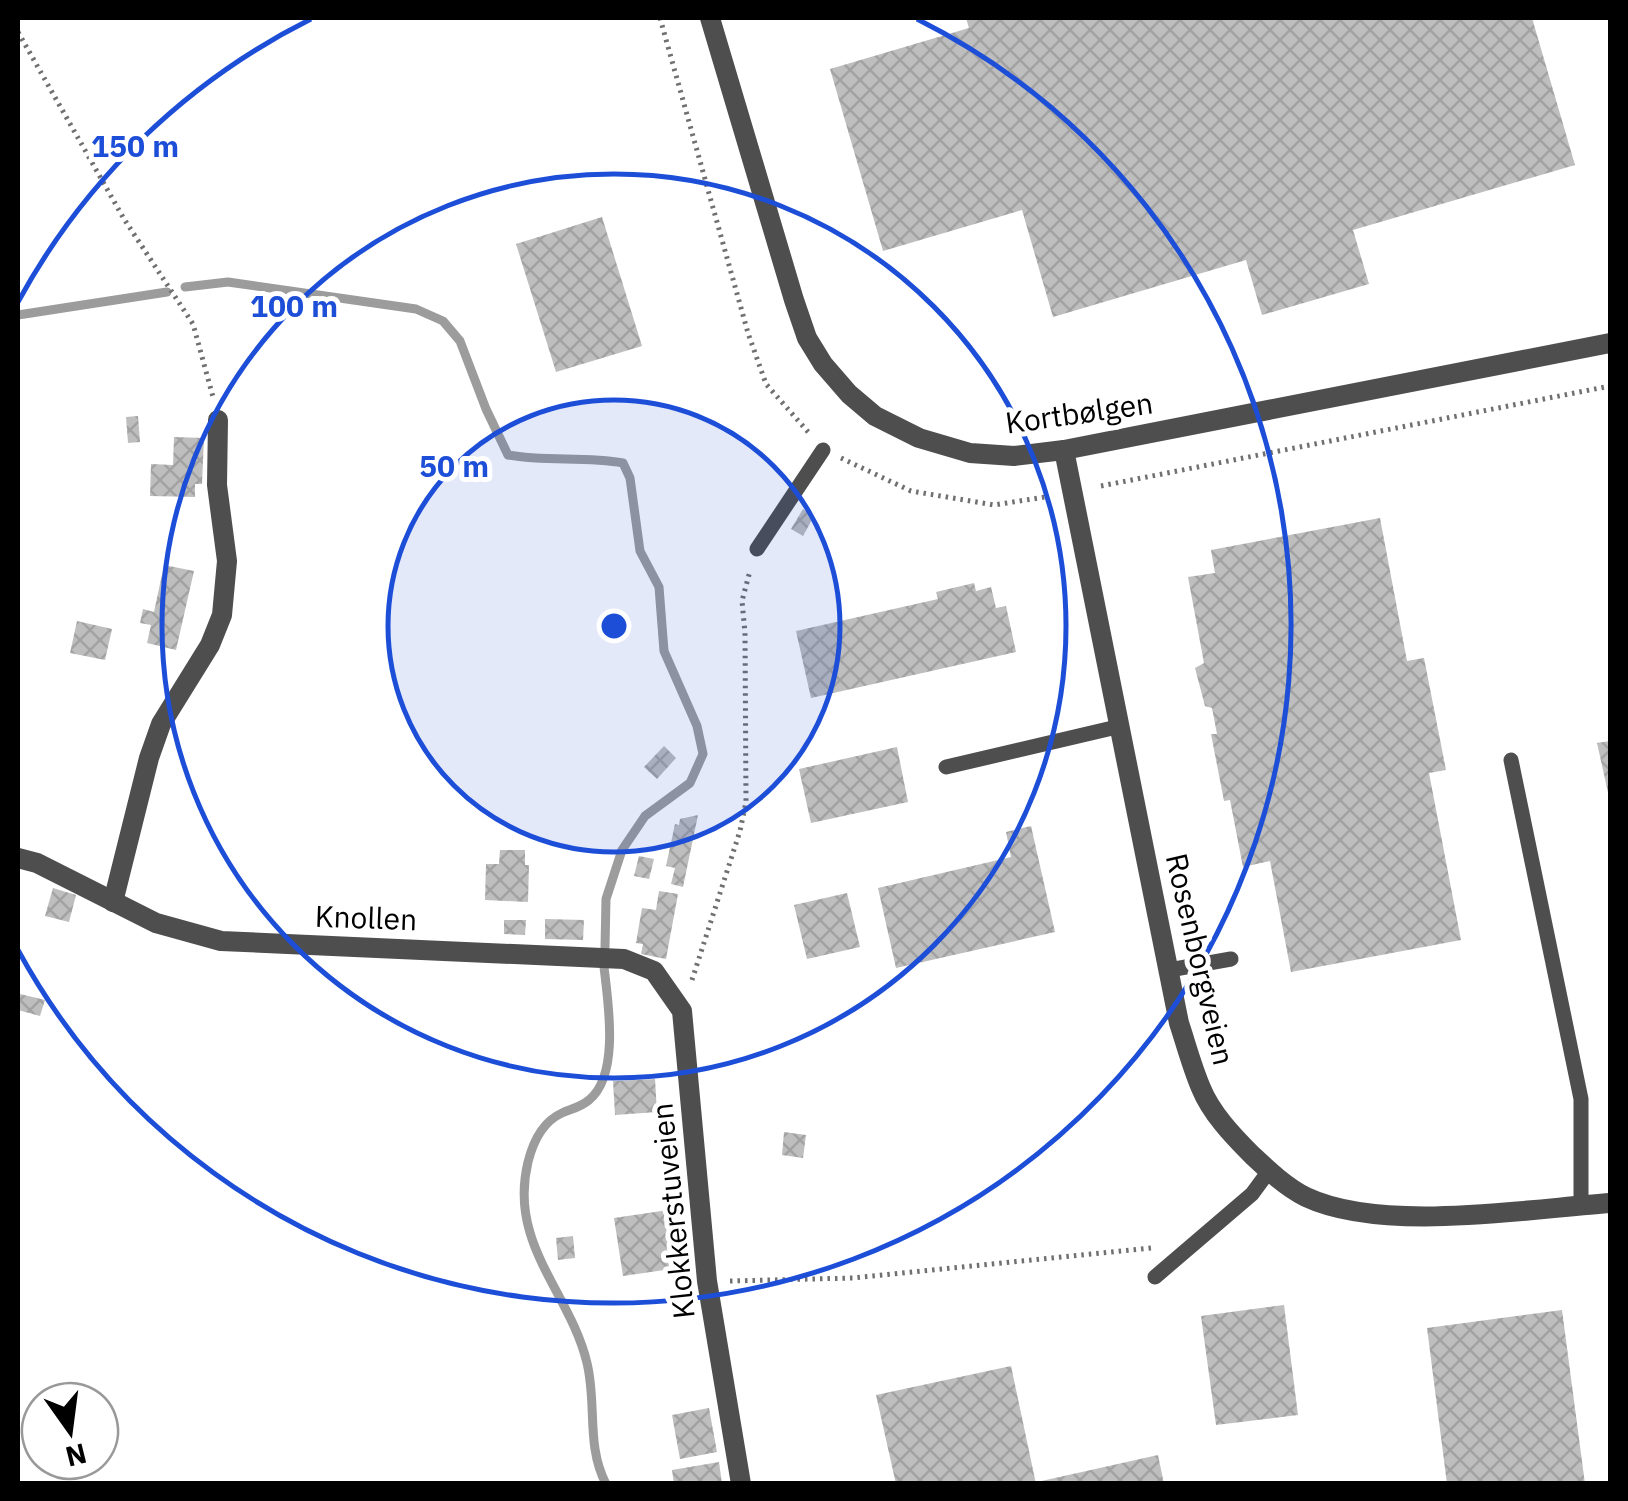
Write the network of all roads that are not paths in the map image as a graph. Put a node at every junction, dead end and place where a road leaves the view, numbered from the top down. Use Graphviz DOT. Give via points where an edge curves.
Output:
graph roads {
  1 [pos="710,18"];
  2 [pos="1610,343"];
  3 [pos="218,420"];
  4 [pos="824,450"];
  5 [pos="1064,450"];
  6 [pos="757,549"];
  7 [pos="1121,726"];
  8 [pos="1511,760"];
  9 [pos="946,767"];
  10 [pos="18,858"];
  11 [pos="112,902"];
  12 [pos="1231,959"];
  13 [pos="1169,970"];
  14 [pos="682,1011"];
  15 [pos="1269,1171"];
  16 [pos="1610,1203"];
  17 [pos="1581,1205"];
  18 [pos="1155,1276"];
  19 [pos="742,1484"];
  1 -- 5 [label="street, Kortbølgen" via="794,300 823,364 875,416 919,438 970,453"];
  2 -- 5 [label="street, Kortbølgen"];
  3 -- 11 [label="street" via="228,561 222,615 161,724"];
  4 -- 6 [label="lane"];
  5 -- 7 [label="street, Rosenborgveien"];
  7 -- 9 [label="lane"];
  7 -- 13 [label="street, Rosenborgveien"];
  8 -- 17 [label="lane" via="1581,1099"];
  10 -- 11 [label="street, Knollen"];
  11 -- 14 [label="street, Knollen" via="221,941 624,958 654,971"];
  12 -- 13 [label="lane"];
  13 -- 15 [label="street, Rosenborgveien" via="1202,1091 1232,1136"];
  14 -- 19 [label="street, Klokkerstuveien" via="707,1282"];
  15 -- 17 [label="street, Rosenborgveien" via="1306,1197 1390,1215"];
  15 -- 18 [label="lane" via="1252,1194"];
  16 -- 17 [label="street, Rosenborgveien"];
}
